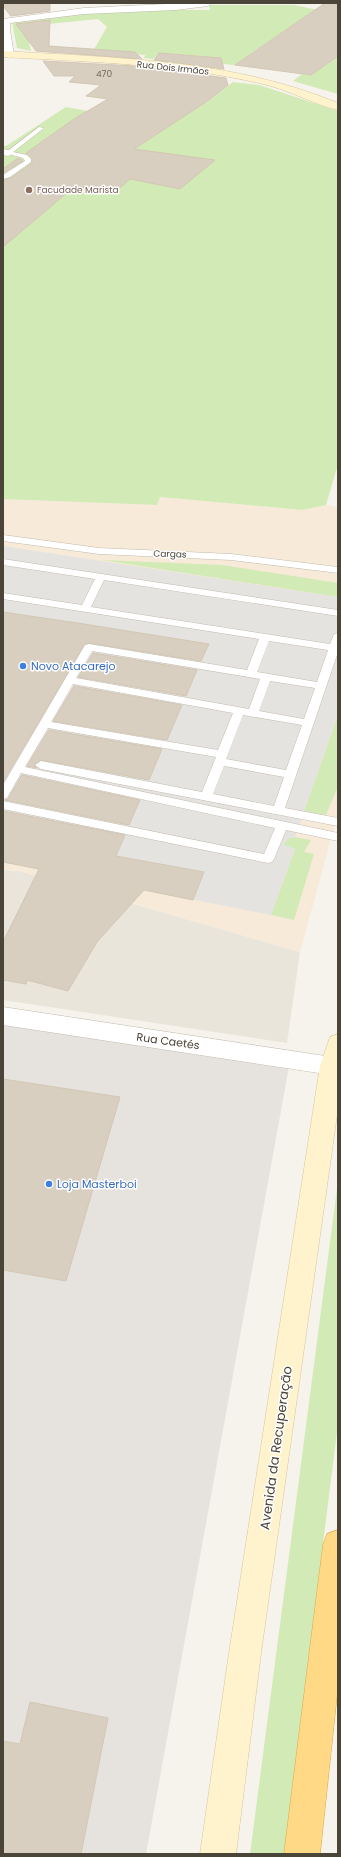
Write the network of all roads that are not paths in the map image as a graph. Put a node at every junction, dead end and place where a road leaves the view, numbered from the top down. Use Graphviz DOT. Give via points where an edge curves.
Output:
graph roads {
  1 [pos="208,3"];
  2 [pos="5,19"];
  3 [pos="6,54"];
  4 [pos="338,107"];
  5 [pos="41,128"];
  6 [pos="5,154"];
  7 [pos="3,177"];
  8 [pos="3,538"];
  9 [pos="3,562"];
  10 [pos="338,570"];
  11 [pos="101,577"];
  12 [pos="3,596"];
  13 [pos="85,609"];
  14 [pos="338,613"];
  15 [pos="338,636"];
  16 [pos="265,637"];
  17 [pos="334,648"];
  18 [pos="250,674"];
  19 [pos="266,676"];
  20 [pos="70,680"];
  21 [pos="320,686"];
  22 [pos="239,711"];
  23 [pos="253,713"];
  24 [pos="307,723"];
  25 [pos="45,724"];
  26 [pos="221,758"];
  27 [pos="21,766"];
  28 [pos="290,774"];
  29 [pos="3,795"];
  30 [pos="206,797"];
  31 [pos="3,805"];
  32 [pos="278,811"];
  33 [pos="338,822"];
  34 [pos="282,825"];
  35 [pos="338,837"];
  36 [pos="3,1016"];
  37 [pos="335,1054"];
  38 [pos="338,1545"];
  39 [pos="218,1854"];
  40 [pos="302,1854"];
  1 -- 2 [label="street"];
  2 -- 3 [label="street"];
  3 -- 4 [label="main road, Rua Dois Irmãos" via="143,64 239,76 273,84"];
  5 -- 6 [label="lane"];
  6 -- 7 [label="lane" via="24,156 28,162"];
  8 -- 10 [label="lane, Cargas" via="99,552 231,557"];
  9 -- 11 [label="lane"];
  11 -- 13 [label="lane"];
  11 -- 14 [label="lane"];
  12 -- 13 [label="lane"];
  13 -- 16 [label="lane"];
  15 -- 17 [label="lane"];
  16 -- 17 [label="lane"];
  16 -- 18 [label="lane"];
  17 -- 21 [label="lane"];
  18 -- 19 [label="lane"];
  18 -- 20 [label="lane" via="90,647"];
  19 -- 21 [label="lane"];
  19 -- 23 [label="lane"];
  20 -- 22 [label="lane"];
  20 -- 25 [label="lane"];
  21 -- 24 [label="lane"];
  22 -- 23 [label="lane"];
  22 -- 26 [label="lane"];
  23 -- 24 [label="lane"];
  24 -- 28 [label="lane"];
  25 -- 26 [label="lane"];
  25 -- 27 [label="lane"];
  26 -- 28 [label="lane"];
  26 -- 30 [label="lane"];
  27 -- 29 [label="lane"];
  27 -- 30 [label="lane"];
  27 -- 34 [label="lane"];
  28 -- 32 [label="lane"];
  30 -- 32 [label="lane"];
  31 -- 34 [label="lane" via="268,859"];
  32 -- 33 [label="lane"];
  34 -- 35 [label="lane"];
  36 -- 37 [label="street, Rua Caetés"];
  37 -- 39 [label="main road, Avenida da Recuperação"];
  38 -- 40 [label="highway"];
}
